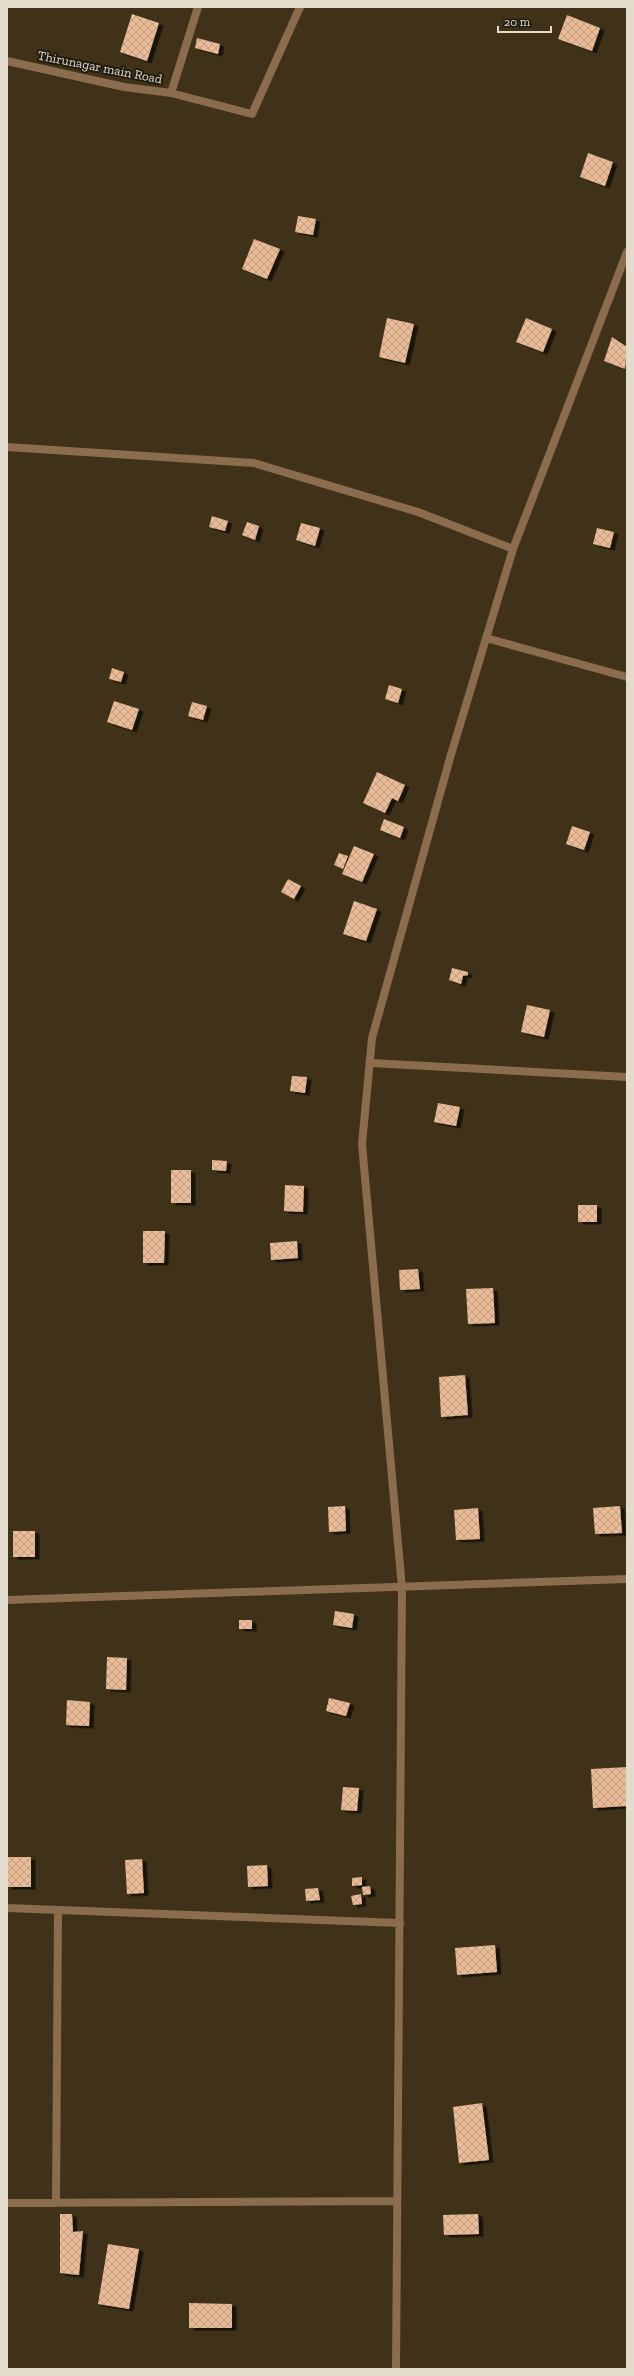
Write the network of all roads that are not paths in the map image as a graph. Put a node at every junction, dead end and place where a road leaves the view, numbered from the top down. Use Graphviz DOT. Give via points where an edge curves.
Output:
graph roads {
  1 [pos="198,7"];
  2 [pos="300,7"];
  3 [pos="7,61"];
  4 [pos="171,93"];
  5 [pos="627,252"];
  6 [pos="7,447"];
  7 [pos="513,549"];
  8 [pos="486,638"];
  9 [pos="627,677"];
  10 [pos="371,1063"];
  11 [pos="627,1077"];
  12 [pos="627,1579"];
  13 [pos="402,1588"];
  14 [pos="7,1600"];
  15 [pos="7,1908"];
  16 [pos="58,1910"];
  17 [pos="400,1923"];
  18 [pos="397,2201"];
  19 [pos="7,2203"];
  20 [pos="56,2203"];
  21 [pos="396,2369"];
  1 -- 4 [label="street, Thirunagar main Road"];
  2 -- 4 [label="street" via="252,114"];
  3 -- 4 [label="street, Thirunagar main Road" via="124,87"];
  5 -- 7 [label="street"];
  6 -- 7 [label="street" via="254,462 418,512"];
  7 -- 8 [label="street"];
  8 -- 9 [label="street"];
  8 -- 10 [label="street" via="372,1038"];
  10 -- 11 [label="street"];
  10 -- 13 [label="street" via="362,1144"];
  12 -- 13 [label="street"];
  13 -- 14 [label="street"];
  13 -- 17 [label="street"];
  15 -- 16 [label="street"];
  16 -- 17 [label="street"];
  16 -- 20 [label="street"];
  17 -- 18 [label="street"];
  18 -- 20 [label="street"];
  18 -- 21 [label="street"];
  19 -- 20 [label="street"];
}
